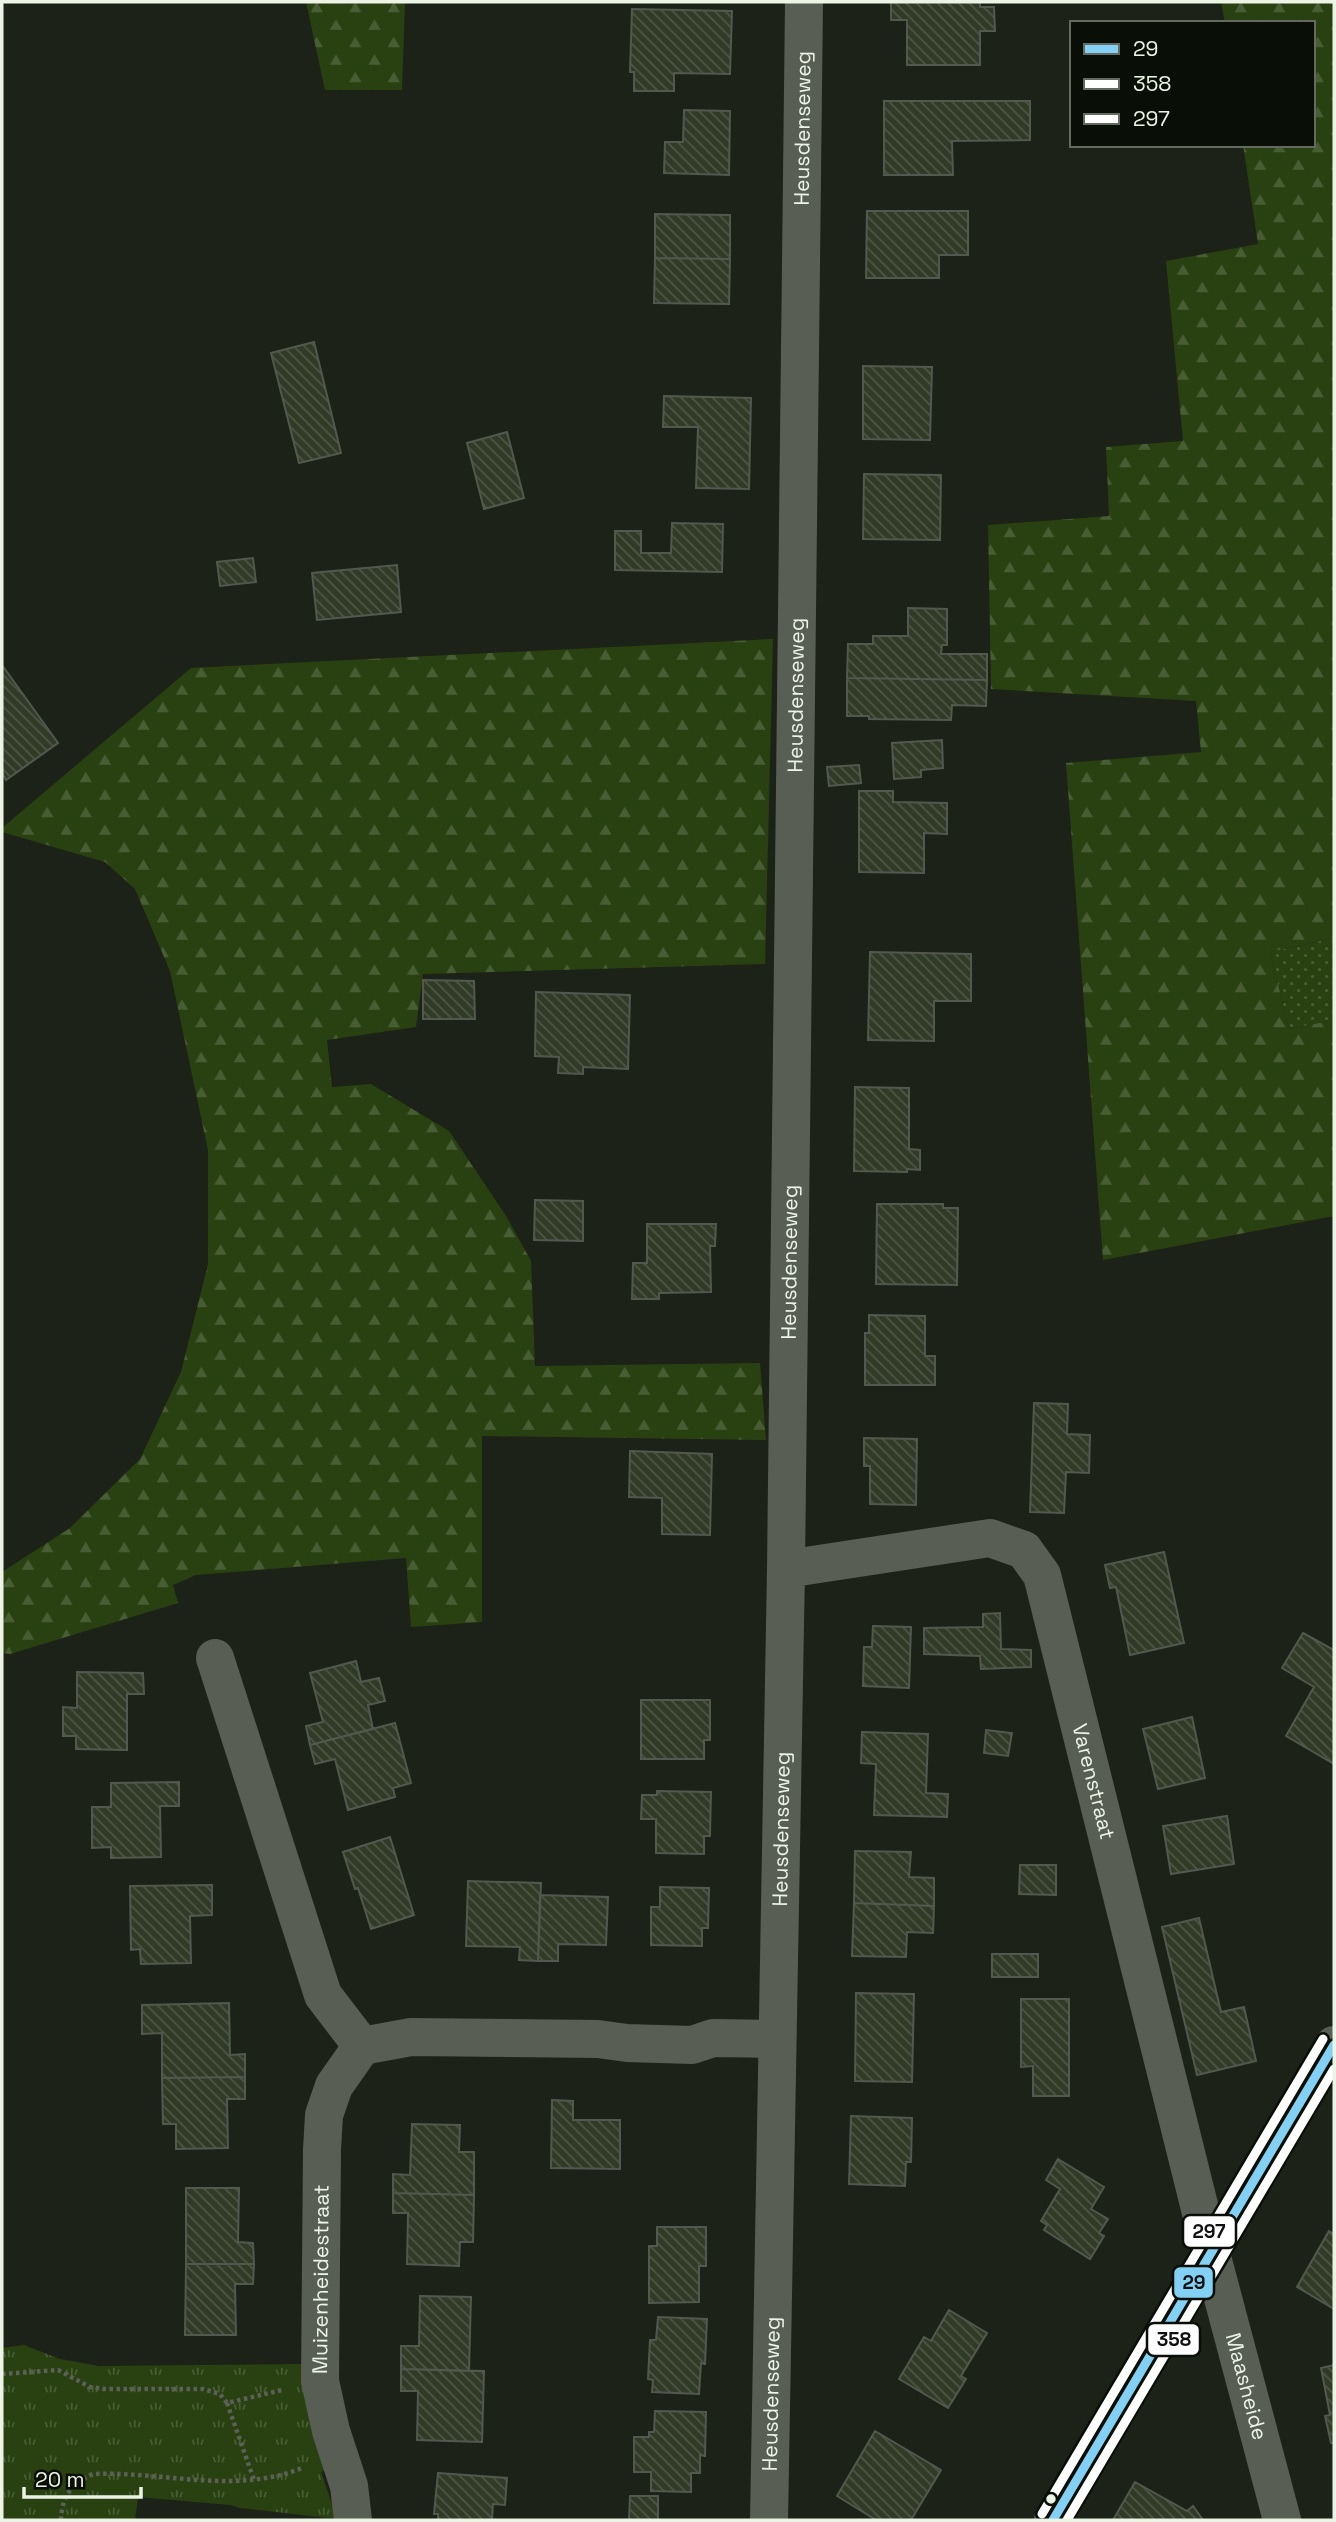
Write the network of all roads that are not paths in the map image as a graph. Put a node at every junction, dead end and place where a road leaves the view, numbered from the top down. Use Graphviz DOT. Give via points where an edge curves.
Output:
graph roads {
  1 [pos="804,2"];
  2 [pos="786,1569"];
  3 [pos="215,1658"];
  4 [pos="776,2039"];
  5 [pos="1334,2045"];
  6 [pos="362,2046"];
  7 [pos="1211,2253"];
  8 [pos="353,2520"];
  9 [pos="769,2520"];
  10 [pos="1053,2520"];
  11 [pos="1282,2520"];
  1 -- 2 [label="street, Heusdenseweg"];
  2 -- 4 [label="street, Heusdenseweg"];
  2 -- 7 [label="street, Varenstraat" via="990,1538 1024,1550 1042,1574"];
  3 -- 6 [label="street" via="323,1995"];
  4 -- 6 [label="street" via="713,2038 692,2045 411,2037"];
  4 -- 9 [label="street, Heusdenseweg"];
  5 -- 7 [label="street"];
  6 -- 8 [label="street, Muizenheidestraat" via="334,2086 324,2115 320,2381 349,2486"];
  7 -- 10 [label="street"];
  7 -- 11 [label="street, Maasheide"];
}
